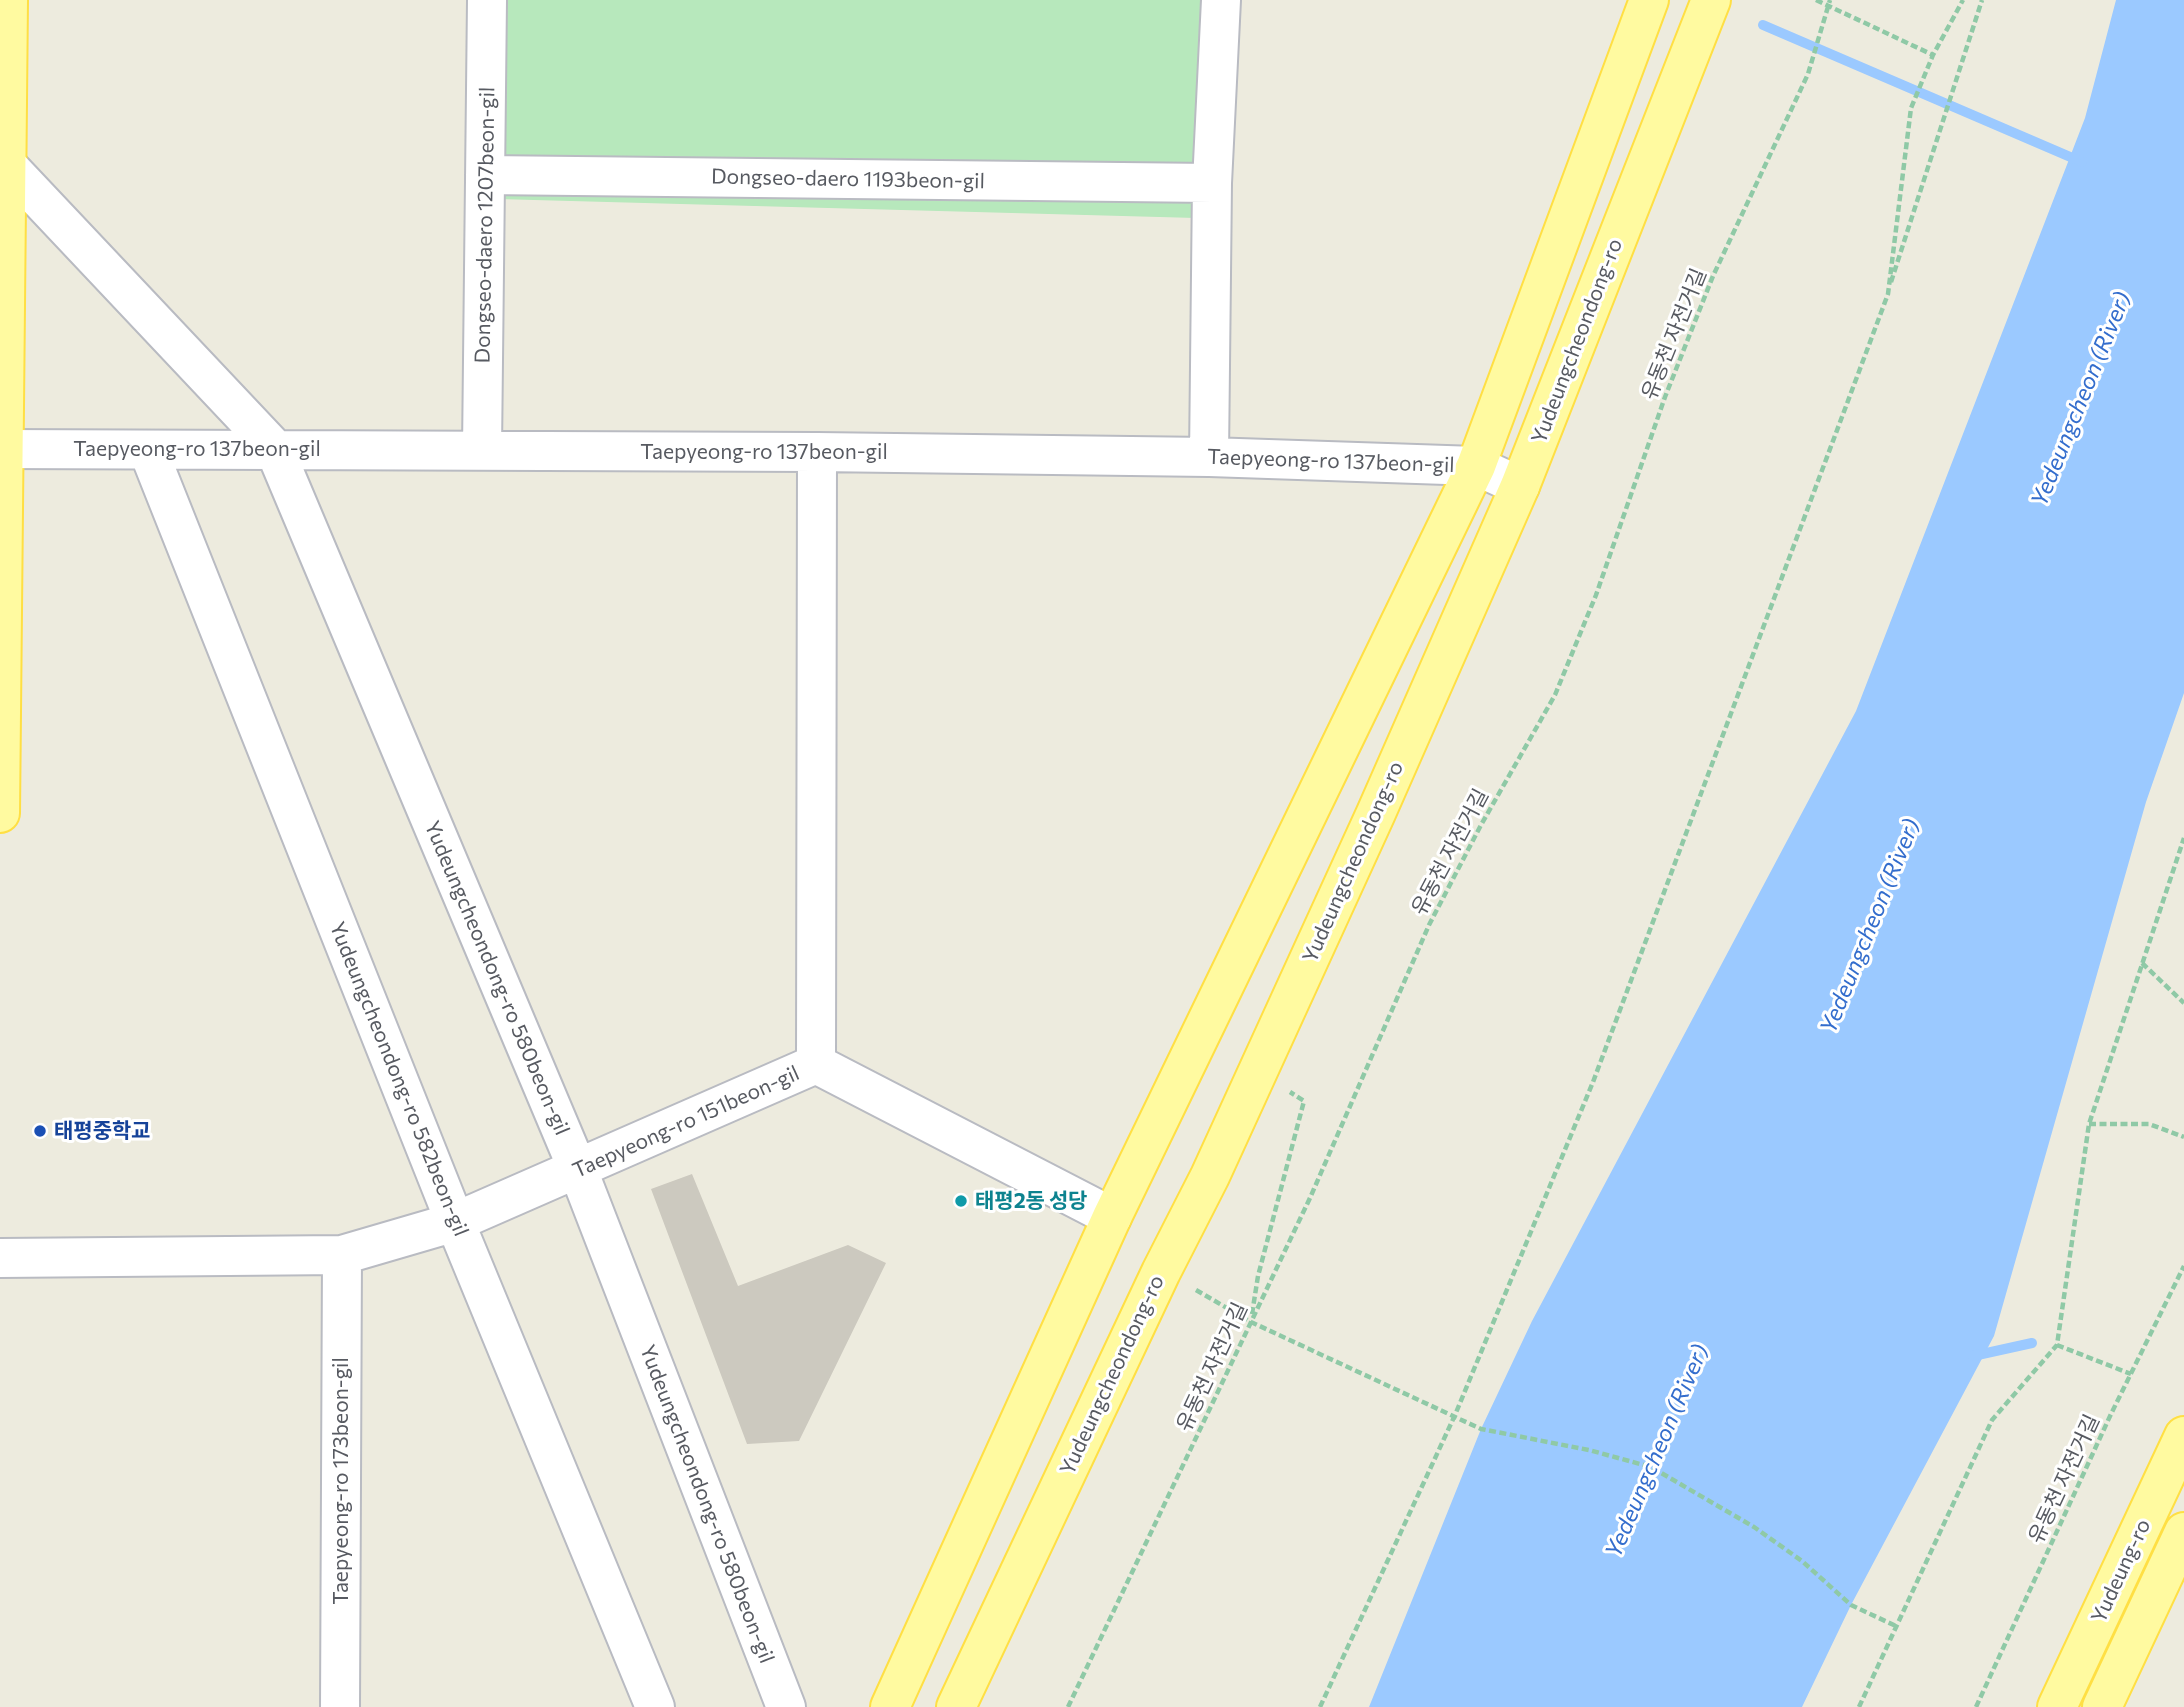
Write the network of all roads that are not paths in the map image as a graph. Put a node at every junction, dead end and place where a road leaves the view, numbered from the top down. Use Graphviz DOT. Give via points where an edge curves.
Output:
graph roads {
  1 [pos="8,0"];
  2 [pos="487,0"];
  3 [pos="1221,0"];
  4 [pos="1649,0"];
  5 [pos="1711,0"];
  6 [pos="4,141"];
  7 [pos="485,175"];
  8 [pos="1212,183"];
  9 [pos="2,395"];
  10 [pos="274,448"];
  11 [pos="2,449"];
  12 [pos="148,450"];
  13 [pos="482,450"];
  14 [pos="817,452"];
  15 [pos="1209,457"];
  16 [pos="1476,466"];
  17 [pos="1520,486"];
  18 [pos="0,813"];
  19 [pos="816,1064"];
  20 [pos="578,1170"];
  21 [pos="1112,1217"];
  22 [pos="455,1222"];
  23 [pos="342,1255"];
  24 [pos="0,1258"];
  25 [pos="2182,1444"];
  26 [pos="2184,1532"];
  27 [pos="340,1707"];
  28 [pos="654,1707"];
  29 [pos="786,1707"];
  30 [pos="890,1707"];
  31 [pos="956,1707"];
  32 [pos="2057,1707"];
  33 [pos="2102,1707"];
  1 -- 6 [label="main road"];
  2 -- 7 [label="street, Dongseo-daero 1207beon-gil"];
  3 -- 8 [label="street"];
  4 -- 16 [label="main road"];
  5 -- 17 [label="main road, Yudeungcheondong-ro"];
  6 -- 9 [label="main road"];
  6 -- 10 [label="street"];
  7 -- 8 [label="street, Dongseo-daero 1193beon-gil"];
  7 -- 13 [label="street, Dongseo-daero 1207beon-gil"];
  8 -- 15 [label="street"];
  9 -- 11 [label="main road"];
  10 -- 12 [label="street, Taepyeong-ro 137beon-gil"];
  10 -- 13 [label="street, Taepyeong-ro 137beon-gil"];
  10 -- 20 [label="street, Yudeungcheondong-ro 580beon-gil"];
  11 -- 12 [label="street, Taepyeong-ro 137beon-gil"];
  11 -- 18 [label="main road"];
  12 -- 22 [label="street, Yudeungcheondong-ro 582beon-gil"];
  13 -- 14 [label="street, Taepyeong-ro 137beon-gil"];
  14 -- 15 [label="street, Taepyeong-ro 137beon-gil"];
  14 -- 19 [label="street, Taepyeong-ro 151beon-gil"];
  15 -- 16 [label="street, Taepyeong-ro 137beon-gil"];
  16 -- 17 [label="street, Taepyeong-ro 137beon-gil"];
  16 -- 21 [label="main road"];
  17 -- 31 [label="main road, Yudeungcheondong-ro" via="1210,1176"];
  19 -- 20 [label="street, Taepyeong-ro 151beon-gil"];
  19 -- 21 [label="street"];
  20 -- 22 [label="street, Taepyeong-ro 151beon-gil"];
  20 -- 29 [label="street, Yudeungcheondong-ro 580beon-gil"];
  21 -- 30 [label="main road"];
  22 -- 23 [label="street, Taepyeong-ro 151beon-gil"];
  22 -- 28 [label="street, Yudeungcheondong-ro 582beon-gil"];
  23 -- 24 [label="street, Taepyeong-ro 151beon-gil"];
  23 -- 27 [label="street, Taepyeong-ro 173beon-gil"];
  25 -- 32 [label="main road, Yudeung-ro"];
  26 -- 33 [label="main road, Yudeung-ro"];
}
